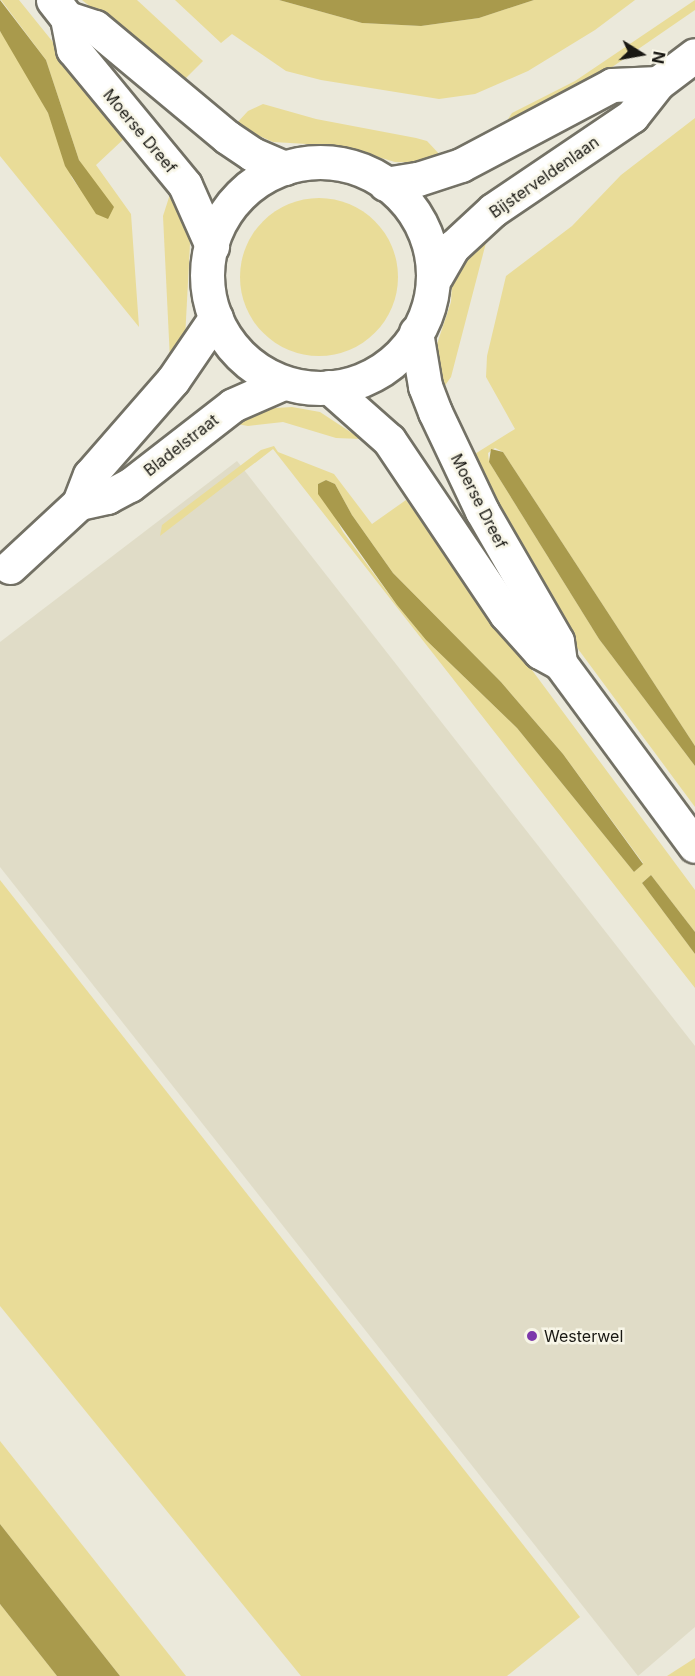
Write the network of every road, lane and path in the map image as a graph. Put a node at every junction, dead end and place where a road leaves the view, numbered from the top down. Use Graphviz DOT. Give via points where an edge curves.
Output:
graph roads {
  1 [pos="60,9"];
  2 [pos="695,55"];
  3 [pos="658,83"];
  4 [pos="285,168"];
  5 [pos="385,184"];
  6 [pos="212,246"];
  7 [pos="436,276"];
  8 [pos="216,317"];
  9 [pos="416,332"];
  10 [pos="283,383"];
  11 [pos="329,387"];
  12 [pos="79,503"];
  13 [pos="10,567"];
  14 [pos="560,663"];
  15 [pos="695,846"];
  1 -- 4 [label="street, Moerse Dreef" via="94,27 227,137 252,154"];
  1 -- 6 [label="street, Moerse Dreef" via="73,49 185,185"];
  2 -- 3 [label="street, Bijsterveldenlaan"];
  3 -- 5 [label="street" via="612,85 461,165 418,179"];
  3 -- 7 [label="street, Bijsterveldenlaan" via="632,116 493,210 453,247"];
  4 -- 5 [label="street" via="299,163 335,162 368,172"];
  4 -- 6 [label="street" via="267,175 239,196 217,228"];
  5 -- 7 [label="street" via="419,218"];
  6 -- 8 [label="street" via="206,265 210,304"];
  7 -- 9 [label="street" via="429,309"];
  8 -- 10 [label="street" via="225,339 252,367"];
  8 -- 12 [label="street" via="173,380 90,475"];
  9 -- 11 [label="street" via="406,350 380,372 349,386"];
  9 -- 14 [label="street, Moerse Dreef" via="425,386 435,412 482,511 557,641"];
  10 -- 11 [label="street" via="315,389"];
  10 -- 12 [label="street, Bladelstraat" via="233,405 130,485 107,497"];
  11 -- 14 [label="street, Moerse Dreef" via="389,441 507,614 540,652"];
  12 -- 13 [label="street"];
  14 -- 15 [label="street, Moerse Dreef"];
}
